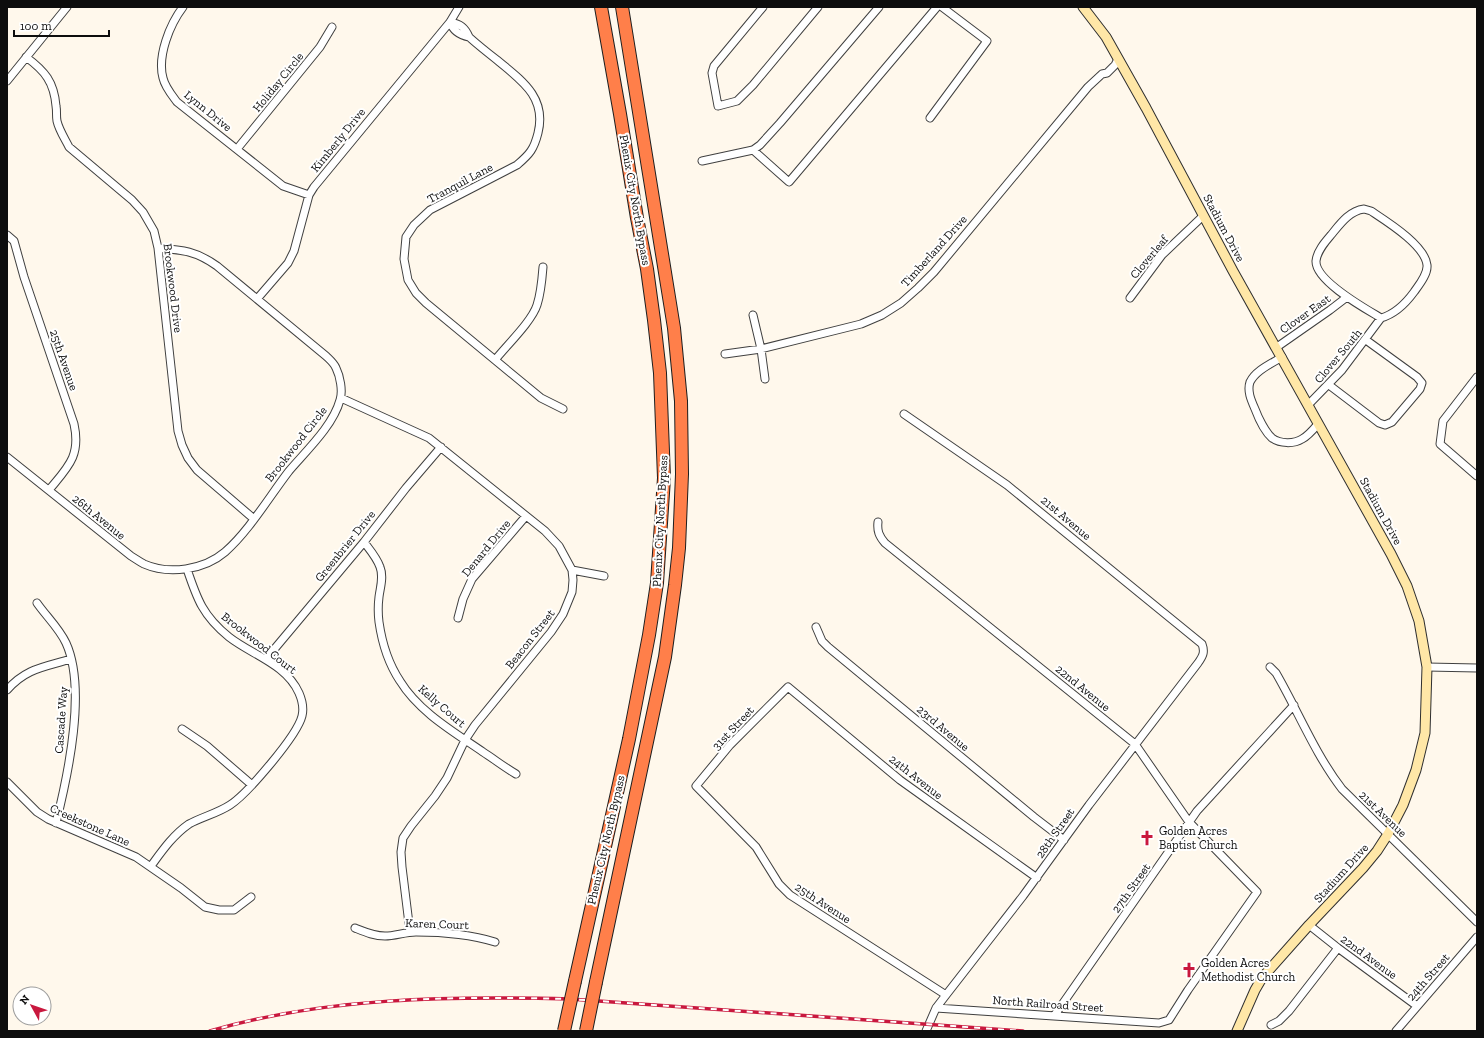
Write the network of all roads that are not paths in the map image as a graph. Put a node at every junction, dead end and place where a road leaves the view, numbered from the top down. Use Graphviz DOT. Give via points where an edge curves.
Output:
graph roads {
  1 [pos="64,7"];
  2 [pos="183,7"];
  3 [pos="459,7"];
  4 [pos="601,7"];
  5 [pos="622,7"];
  6 [pos="763,7"];
  7 [pos="818,7"];
  8 [pos="879,7"];
  9 [pos="937,7"];
  10 [pos="942,7"];
  11 [pos="1083,7"];
  12 [pos="450,22"];
  13 [pos="332,27"];
  14 [pos="26,58"];
  15 [pos="1118,59"];
  16 [pos="7,81"];
  17 [pos="930,118"];
  18 [pos="237,149"];
  19 [pos="753,150"];
  20 [pos="702,161"];
  21 [pos="309,195"];
  22 [pos="1204,216"];
  23 [pos="7,235"];
  24 [pos="158,248"];
  25 [pos="543,267"];
  26 [pos="1347,297"];
  27 [pos="1130,298"];
  28 [pos="257,299"];
  29 [pos="753,315"];
  30 [pos="1381,318"];
  31 [pos="1366,340"];
  32 [pos="1277,347"];
  33 [pos="761,349"];
  34 [pos="725,354"];
  35 [pos="1282,357"];
  36 [pos="495,360"];
  37 [pos="1477,377"];
  38 [pos="765,379"];
  39 [pos="1329,385"];
  40 [pos="341,398"];
  41 [pos="1308,405"];
  42 [pos="563,409"];
  43 [pos="904,414"];
  44 [pos="1318,424"];
  45 [pos="441,447"];
  46 [pos="7,457"];
  47 [pos="1477,476"];
  48 [pos="49,490"];
  49 [pos="526,516"];
  50 [pos="254,518"];
  51 [pos="878,522"];
  52 [pos="364,542"];
  53 [pos="187,569"];
  54 [pos="572,570"];
  55 [pos="604,576"];
  56 [pos="37,604"];
  57 [pos="458,618"];
  58 [pos="816,627"];
  59 [pos="1204,650"];
  60 [pos="71,659"];
  61 [pos="266,659"];
  62 [pos="1270,667"];
  63 [pos="1427,667"];
  64 [pos="1477,668"];
  65 [pos="788,687"];
  66 [pos="7,690"];
  67 [pos="1294,705"];
  68 [pos="182,729"];
  69 [pos="465,740"];
  70 [pos="1135,744"];
  71 [pos="516,774"];
  72 [pos="7,782"];
  73 [pos="252,785"];
  74 [pos="696,786"];
  75 [pos="1190,822"];
  76 [pos="56,823"];
  77 [pos="1388,834"];
  78 [pos="1064,840"];
  79 [pos="151,866"];
  80 [pos="1037,878"];
  81 [pos="251,897"];
  82 [pos="1477,922"];
  83 [pos="1309,925"];
  84 [pos="356,928"];
  85 [pos="410,932"];
  86 [pos="1477,937"];
  87 [pos="495,942"];
  88 [pos="1338,948"];
  89 [pos="946,995"];
  90 [pos="1417,1006"];
  91 [pos="936,1008"];
  92 [pos="1054,1016"];
  93 [pos="1159,1023"];
  94 [pos="1271,1025"];
  95 [pos="564,1031"];
  96 [pos="586,1031"];
  97 [pos="926,1031"];
  98 [pos="1237,1031"];
  99 [pos="1396,1031"];
  1 -- 14 [label="street"];
  2 -- 18 [label="street, Lynn Drive" via="168,33 162,54 162,77 177,102"];
  3 -- 12 [label="street, Kimberly Drive"];
  4 -- 95 [label="highway, Phenix City North Bypass, bridge" via="654,320 660,373 664,478 657,583 649,635 629,739"];
  5 -- 96 [label="highway, Phenix City North Bypass, bridge" via="674,328 682,474 679,548 665,658"];
  6 -- 7 [label="street" via="714,66 712,73 718,106 737,101"];
  8 -- 19 [label="street" via="780,123"];
  9 -- 19 [label="street" via="788,182"];
  10 -- 17 [label="street" via="987,41"];
  11 -- 15 [label="street, Stadium Drive" via="1106,37"];
  12 -- 21 [label="street, Kimberly Drive"];
  12 -- 36 [label="street, Tranquil Lane" via="459,24 469,37 526,84 534,96 539,111 540,127 529,155 517,165 430,210 414,225 406,237 404,259 408,280 416,293"];
  13 -- 18 [label="street, Holiday Circle" via="320,47"];
  14 -- 16 [label="street"];
  14 -- 24 [label="street, Brookwood Drive" via="43,72 54,89 57,122 69,147 132,200 154,231"];
  15 -- 22 [label="street, Stadium Drive"];
  15 -- 33 [label="street, Timberland Drive" via="1107,73 1102,74 1088,88 934,272 901,303 861,324"];
  18 -- 21 [label="street, Lynn Drive" via="283,186"];
  19 -- 20 [label="street"];
  21 -- 28 [label="street, Kimberly Drive" via="294,251 288,263"];
  22 -- 27 [label="street, Cloverleaf" via="1162,255"];
  22 -- 32 [label="street, Stadium Drive"];
  23 -- 48 [label="street, 25th Avenue" via="17,248 24,277 77,438 75,453"];
  24 -- 28 [label="street, Brookwood Circle" via="191,252 205,257"];
  24 -- 50 [label="street, Brookwood Drive" via="178,431 182,445 197,470"];
  25 -- 36 [label="street" via="537,306 526,324"];
  26 -- 30 [label="street"];
  26 -- 30 [label="street" via="1320,273 1316,260 1321,247 1350,214 1357,210 1371,211 1407,236 1422,252 1427,265 1423,279 1410,297 1395,312"];
  26 -- 32 [label="street, Clover East"];
  28 -- 40 [label="street, Brookwood Circle" via="331,361 336,367 340,381"];
  29 -- 33 [label="street"];
  30 -- 31 [label="street, Clover South"];
  31 -- 39 [label="street, Clover South"];
  31 -- 39 [label="street" via="1417,377 1422,383 1420,389 1392,422 1385,425"];
  32 -- 35 [label="street, Stadium Drive"];
  33 -- 34 [label="street, Timberland Drive"];
  33 -- 38 [label="street"];
  35 -- 41 [label="street, Stadium Drive"];
  35 -- 44 [label="street" via="1259,370 1250,383 1250,398 1259,419 1272,438 1287,442 1302,440"];
  36 -- 42 [label="street, Tranquil Lane" via="541,398"];
  37 -- 47 [label="street" via="1443,421 1440,444"];
  39 -- 41 [label="street, Clover South"];
  40 -- 45 [label="street, Beacon Street" via="416,431"];
  40 -- 50 [label="street, Brookwood Circle" via="331,421"];
  41 -- 44 [label="street, Stadium Drive"];
  43 -- 59 [label="street, 21st Avenue" via="1007,485 1202,644"];
  44 -- 63 [label="street, Stadium Drive" via="1401,573 1419,621"];
  45 -- 49 [label="street, Beacon Street"];
  45 -- 52 [label="street, Greenbrier Drive"];
  46 -- 48 [label="street, 26th Avenue"];
  48 -- 53 [label="street, 26th Avenue" via="119,548 145,564 160,568"];
  49 -- 54 [label="street, Beacon Street" via="559,546"];
  49 -- 57 [label="street, Denard Drive" via="472,579"];
  50 -- 53 [label="street, Brookwood Circle" via="224,552 211,561"];
  51 -- 70 [label="street, 22nd Avenue" via="880,537 885,543"];
  52 -- 61 [label="street, Greenbrier Drive"];
  52 -- 69 [label="street, Kelly Court" via="381,568 379,620 382,642 390,663 401,683 415,700"];
  53 -- 61 [label="street, Brookwood Court" via="194,592 207,615 230,638"];
  54 -- 55 [label="street"];
  54 -- 69 [label="street, Beacon Street" via="572,592 563,614"];
  56 -- 60 [label="street, Cascade Way" via="61,634"];
  58 -- 78 [label="street, 23rd Avenue" via="822,641 828,647"];
  59 -- 70 [label="street, 28th Street" via="1202,658"];
  60 -- 66 [label="street" via="30,671"];
  60 -- 76 [label="street, Cascade Way" via="76,701 71,752"];
  61 -- 73 [label="street, Brookwood Court" via="296,686 302,701 302,716 296,731"];
  62 -- 67 [label="street, 21st Avenue"];
  63 -- 64 [label="street"];
  63 -- 77 [label="street, Stadium Drive" via="1423,740 1416,770 1404,805"];
  65 -- 74 [label="street, 31st Street" via="730,745"];
  65 -- 80 [label="street, 24th Avenue" via="900,780"];
  67 -- 75 [label="street, 27th Street"];
  67 -- 77 [label="street, 21st Avenue" via="1333,777"];
  68 -- 73 [label="street" via="207,746"];
  69 -- 71 [label="street, Kelly Court"];
  69 -- 85 [label="street, Beacon Street" via="447,778 404,838 401,852"];
  70 -- 75 [label="street, 22nd Avenue"];
  70 -- 78 [label="street, 28th Street"];
  72 -- 76 [label="street, Creekstone Lane" via="37,812"];
  73 -- 79 [label="street" via="230,806 189,825 172,839"];
  74 -- 89 [label="street, 25th Avenue" via="756,846 779,884 790,896"];
  75 -- 92 [label="street, 27th Street"];
  75 -- 93 [label="street, 22nd Avenue" via="1257,892 1169,1020"];
  76 -- 79 [label="street, Creekstone Lane" via="136,857"];
  77 -- 82 [label="street, 21st Avenue"];
  77 -- 83 [label="street, Stadium Drive" via="1364,868"];
  78 -- 80 [label="street, 28th Street"];
  79 -- 81 [label="street, Creekstone Lane" via="205,907 234,910"];
  80 -- 89 [label="street, 28th Street"];
  83 -- 88 [label="street, 22nd Avenue"];
  83 -- 98 [label="street, Stadium Drive" via="1262,978 1254,990"];
  84 -- 85 [label="street, Karen Court" via="386,936"];
  85 -- 87 [label="street, Karen Court" via="455,934"];
  86 -- 90 [label="street, 24th Street"];
  88 -- 90 [label="street, 22nd Avenue"];
  88 -- 94 [label="street" via="1289,1011"];
  89 -- 91 [label="street, 28th Street"];
  90 -- 99 [label="street, 24th Street"];
  91 -- 92 [label="street, North Railroad Street"];
  91 -- 97 [label="street, 28th Street"];
  92 -- 93 [label="street, North Railroad Street"];
}
